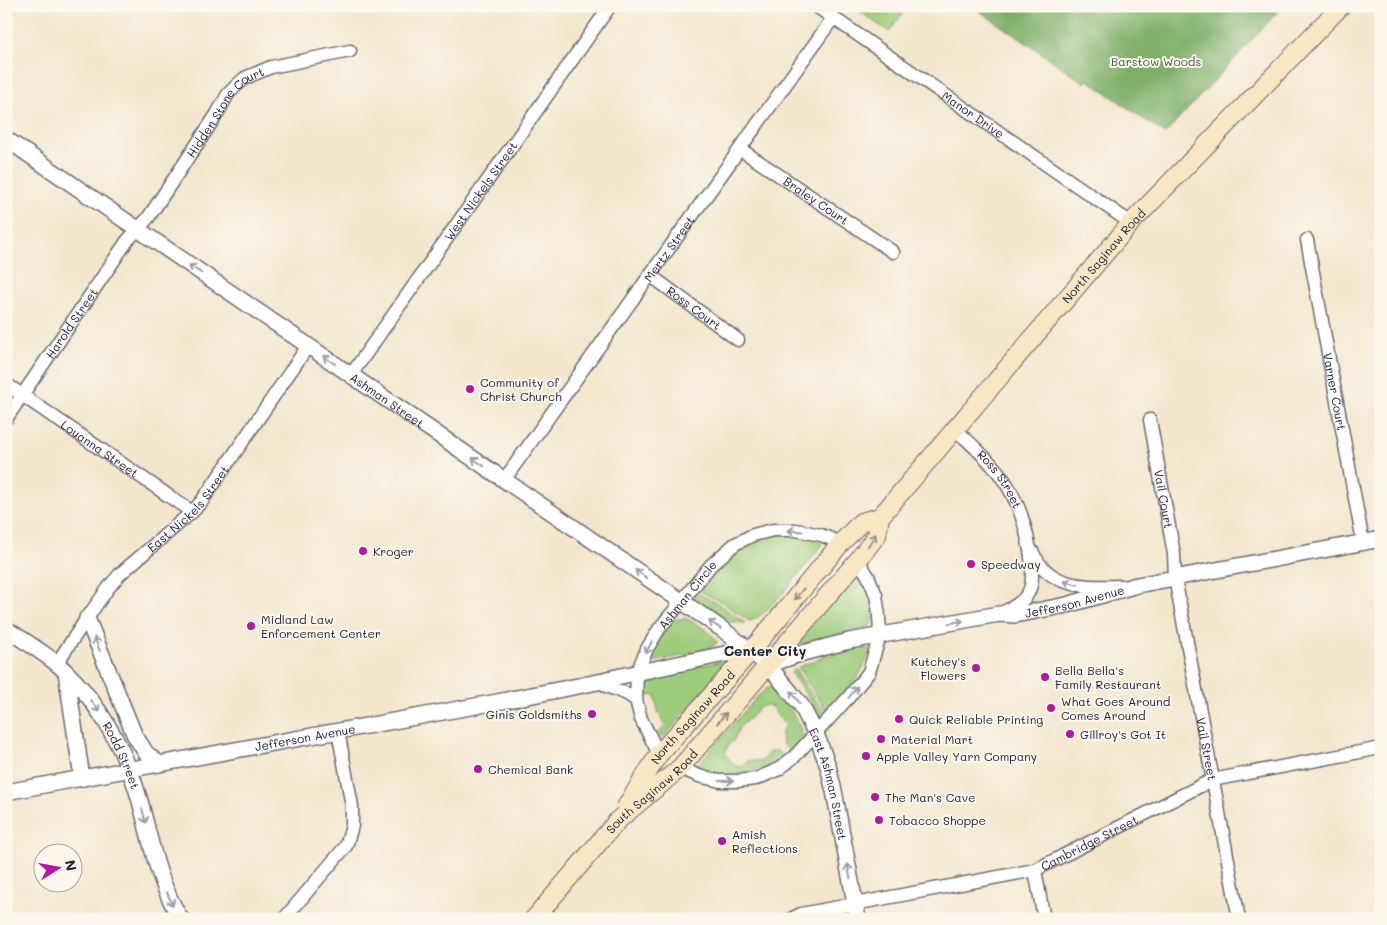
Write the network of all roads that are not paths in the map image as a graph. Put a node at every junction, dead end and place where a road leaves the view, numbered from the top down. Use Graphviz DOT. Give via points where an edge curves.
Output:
graph roads {
  1 [pos="610,6"];
  2 [pos="816,6"];
  3 [pos="1341,6"];
  4 [pos="833,18"];
  5 [pos="350,52"];
  6 [pos="6,139"];
  7 [pos="740,148"];
  8 [pos="1131,223"];
  9 [pos="138,229"];
  10 [pos="1307,240"];
  11 [pos="893,252"];
  12 [pos="650,276"];
  13 [pos="738,340"];
  14 [pos="308,346"];
  15 [pos="351,375"];
  16 [pos="6,384"];
  17 [pos="22,395"];
  18 [pos="6,419"];
  19 [pos="1150,420"];
  20 [pos="955,429"];
  21 [pos="504,480"];
  22 [pos="192,512"];
  23 [pos="880,517"];
  24 [pos="1028,539"];
  25 [pos="1381,539"];
  26 [pos="1363,542"];
  27 [pos="841,543"];
  28 [pos="858,560"];
  29 [pos="1175,578"];
  30 [pos="1137,585"];
  31 [pos="681,601"];
  32 [pos="999,614"];
  33 [pos="87,618"];
  34 [pos="6,629"];
  35 [pos="880,635"];
  36 [pos="751,651"];
  37 [pos="768,665"];
  38 [pos="61,668"];
  39 [pos="637,672"];
  40 [pos="602,681"];
  41 [pos="636,700"];
  42 [pos="338,731"];
  43 [pos="816,734"];
  44 [pos="1381,748"];
  45 [pos="659,754"];
  46 [pos="159,764"];
  47 [pos="680,768"];
  48 [pos="130,769"];
  49 [pos="82,778"];
  50 [pos="1212,780"];
  51 [pos="6,792"];
  52 [pos="618,820"];
  53 [pos="1035,870"];
  54 [pos="856,912"];
  55 [pos="181,919"];
  56 [pos="284,919"];
  57 [pos="534,919"];
  58 [pos="790,919"];
  59 [pos="1044,919"];
  60 [pos="1239,919"];
  1 -- 15 [label="street, West Nickels Street"];
  2 -- 4 [label="street, Manor Drive"];
  3 -- 8 [label="main road, North Saginaw Road"];
  4 -- 7 [label="street, Mertz Street"];
  4 -- 8 [label="street, Manor Drive"];
  5 -- 9 [label="street, Hidden Stone Court" via="271,67 245,78 228,94"];
  6 -- 9 [label="street, Ashman Street"];
  7 -- 11 [label="street, Braley Court"];
  7 -- 12 [label="street, Mertz Street"];
  8 -- 20 [label="main road, North Saginaw Road"];
  14 -- 9 [label="street, Ashman Street, one-way"];
  9 -- 17 [label="street, Harold Street"];
  10 -- 26 [label="street, Varner Court"];
  12 -- 13 [label="street, Ross Court"];
  12 -- 21 [label="street, Mertz Street"];
  15 -- 14 [label="street, Ashman Street, one-way"];
  14 -- 22 [label="street, East Nickels Street"];
  21 -- 15 [label="street, Ashman Street, one-way"];
  16 -- 17 [label="street, Louanna Street"];
  17 -- 18 [label="street, Harold Street"];
  17 -- 22 [label="street, Louanna Street"];
  19 -- 29 [label="street, Vail Court" via="1174,554"];
  20 -- 23 [label="main road, North Saginaw Road"];
  20 -- 24 [label="street, Ross Street" via="988,460 1005,482 1016,502"];
  31 -- 21 [label="street, Ashman Street, one-way"];
  22 -- 33 [label="street, East Nickels Street" via="120,574"];
  23 -- 27 [label="main road, North Saginaw Road" via="861,522"];
  28 -- 23 [label="main road, North Saginaw Road, one-way" via="877,535"];
  30 -- 24 [label="street, Ross Street, one-way" via="1088,586 1057,580 1041,566"];
  24 -- 32 [label="street, Ross Street" via="1032,569 1030,590 1022,601"];
  25 -- 26 [label="street, Jefferson Avenue"];
  26 -- 29 [label="street, Jefferson Avenue"];
  27 -- 31 [label="street, Ashman Circle, one-way" via="796,530 772,530 753,535 735,544 712,565"];
  27 -- 36 [label="main road, North Saginaw Road, one-way"];
  28 -- 35 [label="street" via="876,595"];
  28 -- 37 [label="main road, North Saginaw Road"];
  29 -- 30 [label="street, Jefferson Avenue"];
  29 -- 50 [label="street, Vail Street"];
  30 -- 32 [label="street, Jefferson Avenue" via="1067,605 1015,615"];
  36 -- 31 [label="street, Ashman Street, one-way"];
  31 -- 39 [label="street, Ashman Circle, one-way" via="659,629"];
  35 -- 32 [label="street, Jefferson Avenue, one-way"];
  33 -- 38 [label="street, East Nickels Street"];
  46 -- 33 [label="street, one-way" via="146,753 134,734"];
  34 -- 38 [label="street, Rodd Street"];
  35 -- 37 [label="street, Jefferson Avenue" via="824,647"];
  43 -- 35 [label="street, one-way" via="869,672"];
  36 -- 37 [label="street, Ashman Street"];
  36 -- 39 [label="street, Jefferson Avenue"];
  36 -- 45 [label="main road, North Saginaw Road"];
  43 -- 37 [label="street, East Ashman Street, one-way" via="801,705"];
  47 -- 37 [label="main road, South Saginaw Road, one-way"];
  38 -- 48 [label="street, Rodd Street, one-way" via="100,712"];
  38 -- 49 [label="street"];
  39 -- 40 [label="street, Jefferson Avenue"];
  39 -- 41 [label="street, Ashman Circle"];
  40 -- 41 [label="street"];
  40 -- 42 [label="street, Jefferson Avenue"];
  41 -- 45 [label="street, Ashman Circle" via="641,719"];
  42 -- 46 [label="street, Jefferson Avenue"];
  42 -- 56 [label="street" via="352,806 350,835 346,846"];
  47 -- 43 [label="street, one-way" via="720,782 756,779 779,769"];
  54 -- 43 [label="street, East Ashman Street, one-way" via="834,791"];
  44 -- 50 [label="street, Cambridge Street"];
  45 -- 52 [label="main road, North Saginaw Road"];
  46 -- 48 [label="street, Jefferson Avenue"];
  47 -- 52 [label="main road, South Saginaw Road"];
  48 -- 49 [label="street, Jefferson Avenue"];
  48 -- 55 [label="street, Rodd Street, one-way" via="160,878"];
  49 -- 51 [label="street, Jefferson Avenue"];
  50 -- 53 [label="street, Cambridge Street"];
  50 -- 60 [label="street, Vail Street"];
  52 -- 57 [label="main road, South Saginaw Road"];
  53 -- 54 [label="street, Cambridge Street"];
  53 -- 59 [label="street"];
  54 -- 58 [label="street, Cambridge Street" via="801,914"];
}
